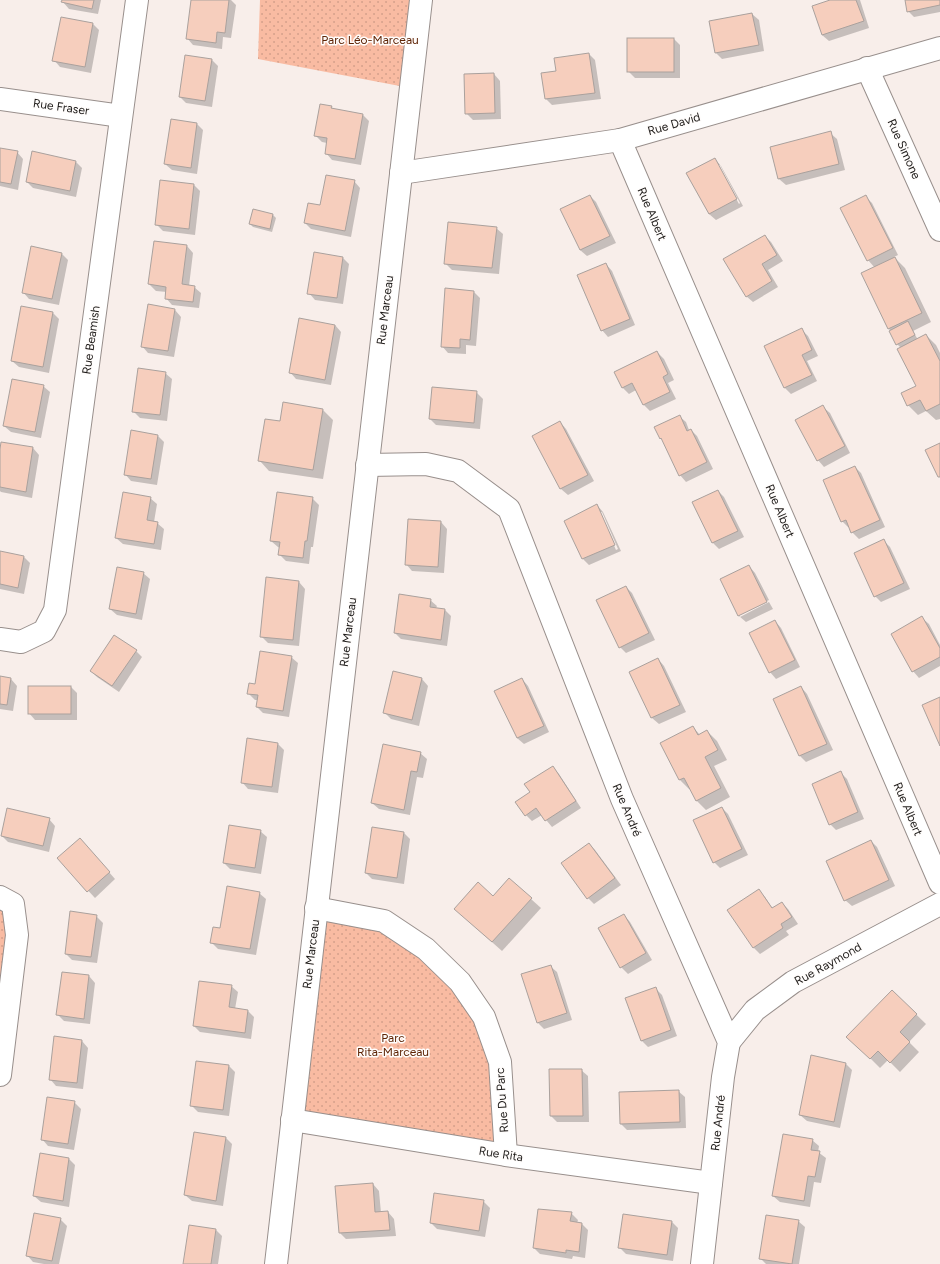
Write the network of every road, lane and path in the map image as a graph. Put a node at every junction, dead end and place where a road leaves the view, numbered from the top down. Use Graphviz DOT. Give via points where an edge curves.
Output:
graph roads {
  1 [pos="137,0"];
  2 [pos="421,0"];
  3 [pos="940,48"];
  4 [pos="867,68"];
  5 [pos="0,99"];
  6 [pos="121,116"];
  7 [pos="620,140"];
  8 [pos="401,173"];
  9 [pos="940,230"];
  10 [pos="367,465"];
  11 [pos="0,639"];
  12 [pos="940,883"];
  13 [pos="0,897"];
  14 [pos="940,904"];
  15 [pos="316,908"];
  16 [pos="730,1042"];
  17 [pos="0,1075"];
  18 [pos="292,1120"];
  19 [pos="506,1155"];
  20 [pos="711,1183"];
  21 [pos="276,1264"];
  22 [pos="702,1264"];
  1 -- 6 [label="street, Rue Beamish"];
  2 -- 8 [label="street, Rue Marceau"];
  3 -- 4 [label="street, Rue David"];
  4 -- 7 [label="street, Rue David"];
  4 -- 9 [label="street, Rue Simone"];
  5 -- 6 [label="street, Rue Fraser"];
  6 -- 11 [label="street, Rue Beamish" via="55,610 44,631 21,642"];
  7 -- 8 [label="street, Rue David"];
  7 -- 12 [label="street, Rue Albert"];
  8 -- 10 [label="street, Rue Marceau"];
  10 -- 15 [label="street, Rue Marceau"];
  10 -- 16 [label="street, Rue André" via="426,464 458,471 509,509 622,799"];
  13 -- 17 [label="street" via="13,904 16,935"];
  14 -- 16 [label="street, Rue Raymond" via="793,982 755,1010"];
  15 -- 18 [label="street, Rue Marceau"];
  15 -- 19 [label="street, Rue Du Parc" via="384,921 426,949 460,982 484,1017 500,1062"];
  16 -- 20 [label="street, Rue André" via="723,1077"];
  18 -- 19 [label="street, Rue Rita"];
  18 -- 21 [label="street, Rue Marceau"];
  19 -- 20 [label="street, Rue Rita"];
  20 -- 22 [label="street, Rue André"];
}
